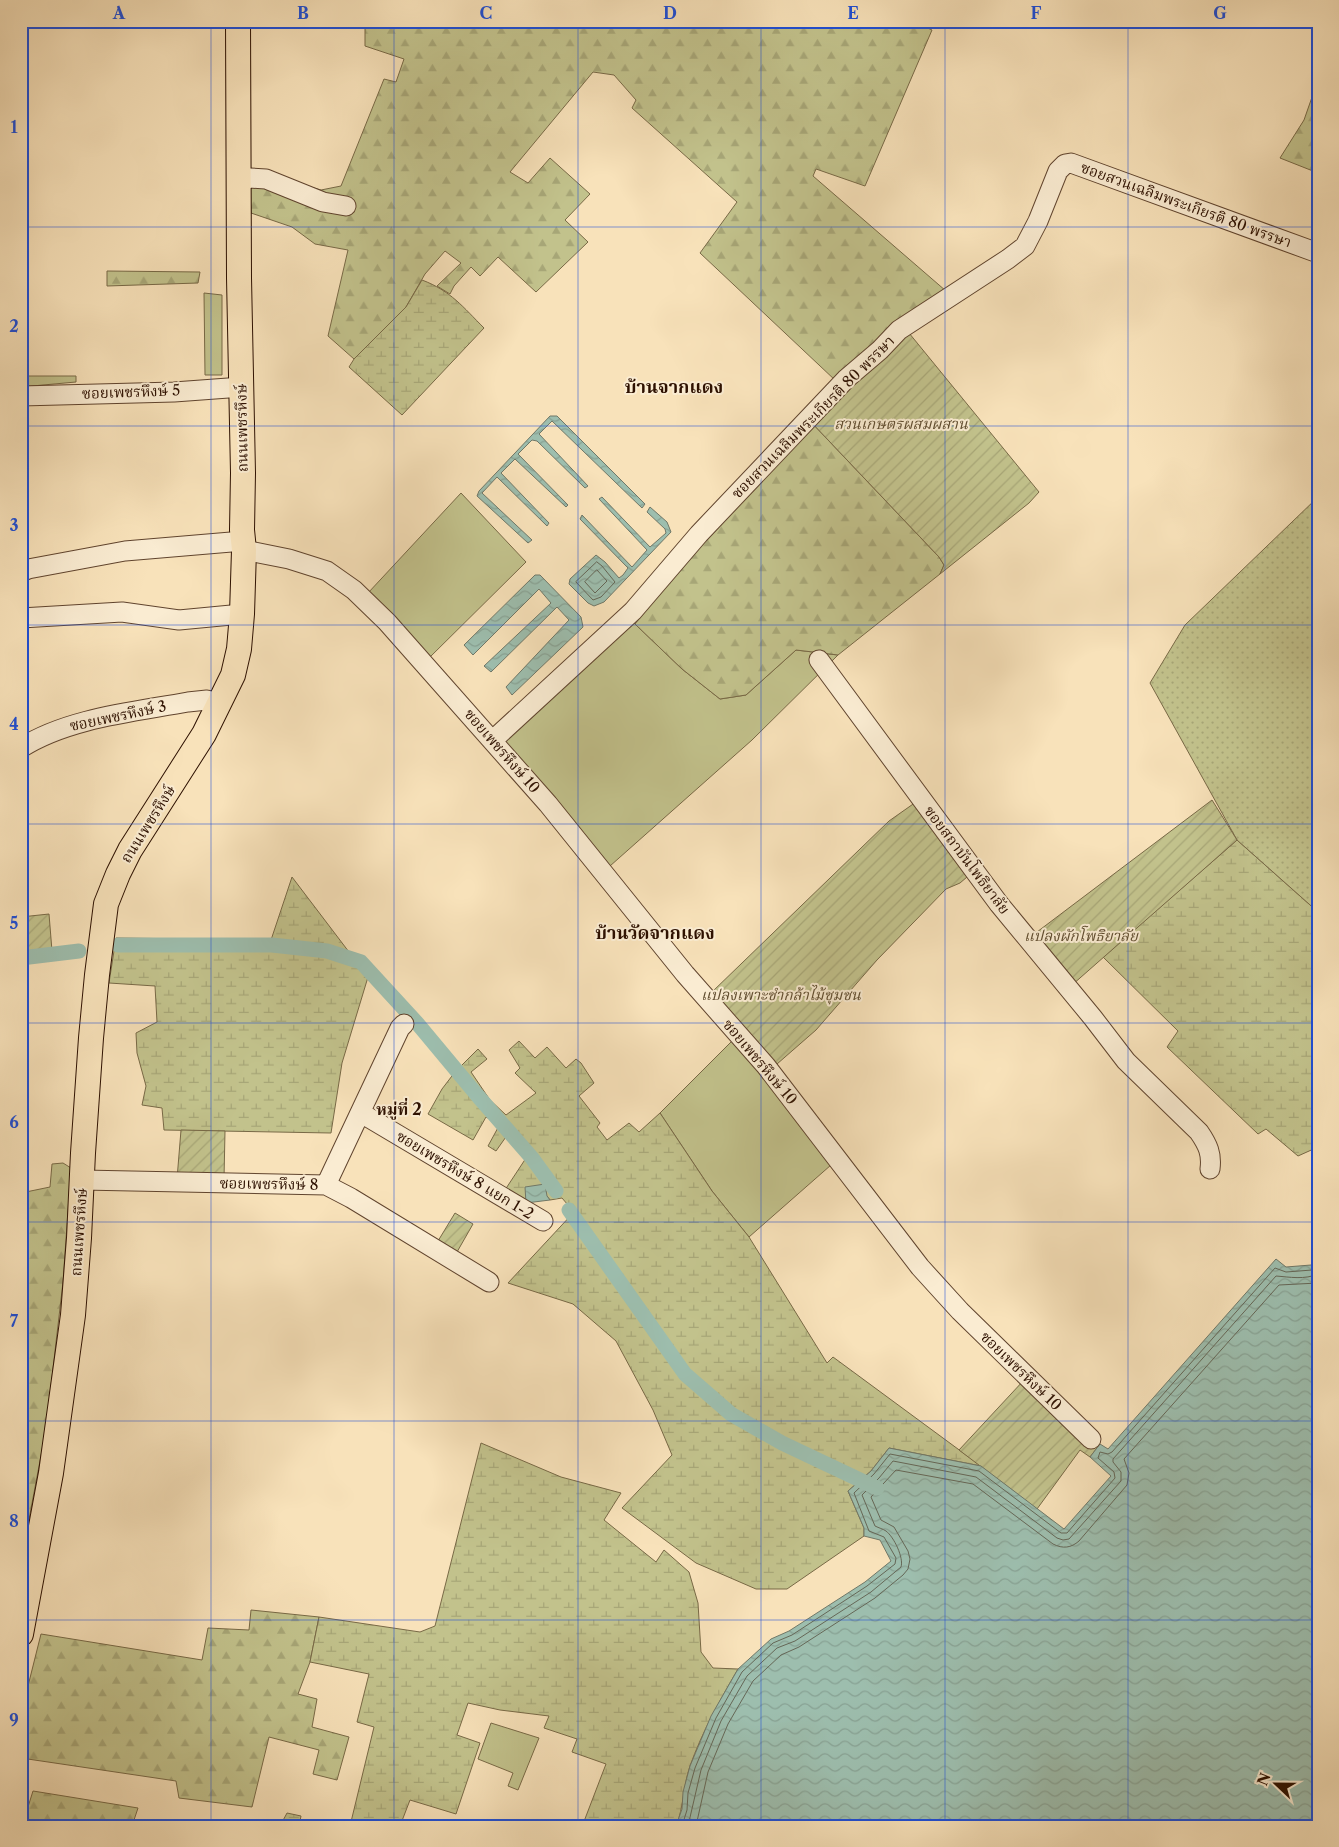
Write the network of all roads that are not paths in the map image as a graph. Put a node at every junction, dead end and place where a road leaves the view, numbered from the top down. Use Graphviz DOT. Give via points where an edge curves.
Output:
graph roads {
  1 [pos="238,21"];
  2 [pos="239,182"];
  3 [pos="346,206"];
  4 [pos="1318,253"];
  5 [pos="242,387"];
  6 [pos="21,396"];
  7 [pos="244,545"];
  8 [pos="21,572"];
  9 [pos="242,614"];
  10 [pos="21,618"];
  11 [pos="819,660"];
  12 [pos="219,704"];
  13 [pos="493,740"];
  14 [pos="21,748"];
  15 [pos="404,1024"];
  16 [pos="361,1113"];
  17 [pos="1210,1169"];
  18 [pos="82,1180"];
  19 [pos="326,1185"];
  20 [pos="543,1221"];
  21 [pos="489,1282"];
  22 [pos="1092,1439"];
  23 [pos="21,1634"];
  1 -- 2 [label="main road, ถนนเพชรหึงษ์"];
  2 -- 3 [label="street" via="266,178 322,202"];
  2 -- 5 [label="main road, ถนนเพชรหึงษ์"];
  4 -- 13 [label="street, ซอยสวนเฉลิมพระเกียรติ 80 พรรษา" via="1080,166 1065,164 1058,171 1025,246 899,330 846,379 699,534 633,611"];
  5 -- 6 [label="street, ซอยเพชรหึงษ์ 5"];
  5 -- 7 [label="main road, ถนนเพชรหึงษ์"];
  7 -- 8 [label="street, ซอยเพชรหึงษ์ 10" via="125,552 28,568"];
  7 -- 9 [label="main road, ถนนเพชรหึงษ์"];
  7 -- 13 [label="street, ซอยเพชรหึงษ์ 10" via="326,571 354,590"];
  9 -- 10 [label="street" via="196,620 122,612"];
  9 -- 12 [label="main road, ถนนเพชรหึงษ์" via="233,675"];
  11 -- 17 [label="street, ซอยสถาบันโพธิยาลัย" via="999,904 1126,1061 1199,1132 1208,1146"];
  12 -- 14 [label="street, ซอยเพชรหึงษ์ 3" via="207,700 188,702 68,726"];
  12 -- 18 [label="main road, ถนนเพชรหึงษ์" via="204,734 130,850 106,904 92,1029"];
  13 -- 22 [label="street, ซอยเพชรหึงษ์ 10" via="685,974 766,1066 920,1267 960,1311"];
  15 -- 16 [label="street"];
  16 -- 19 [label="street"];
  16 -- 20 [label="street, ซอยเพชรหึงษ์ 8 แยก 1-2"];
  18 -- 19 [label="street, ซอยเพชรหึงษ์ 8"];
  18 -- 23 [label="main road, ถนนเพชรหึงษ์" via="79,1248 52,1473"];
  19 -- 21 [label="street, ซอยเพชรหึงษ์ 8"];
}
